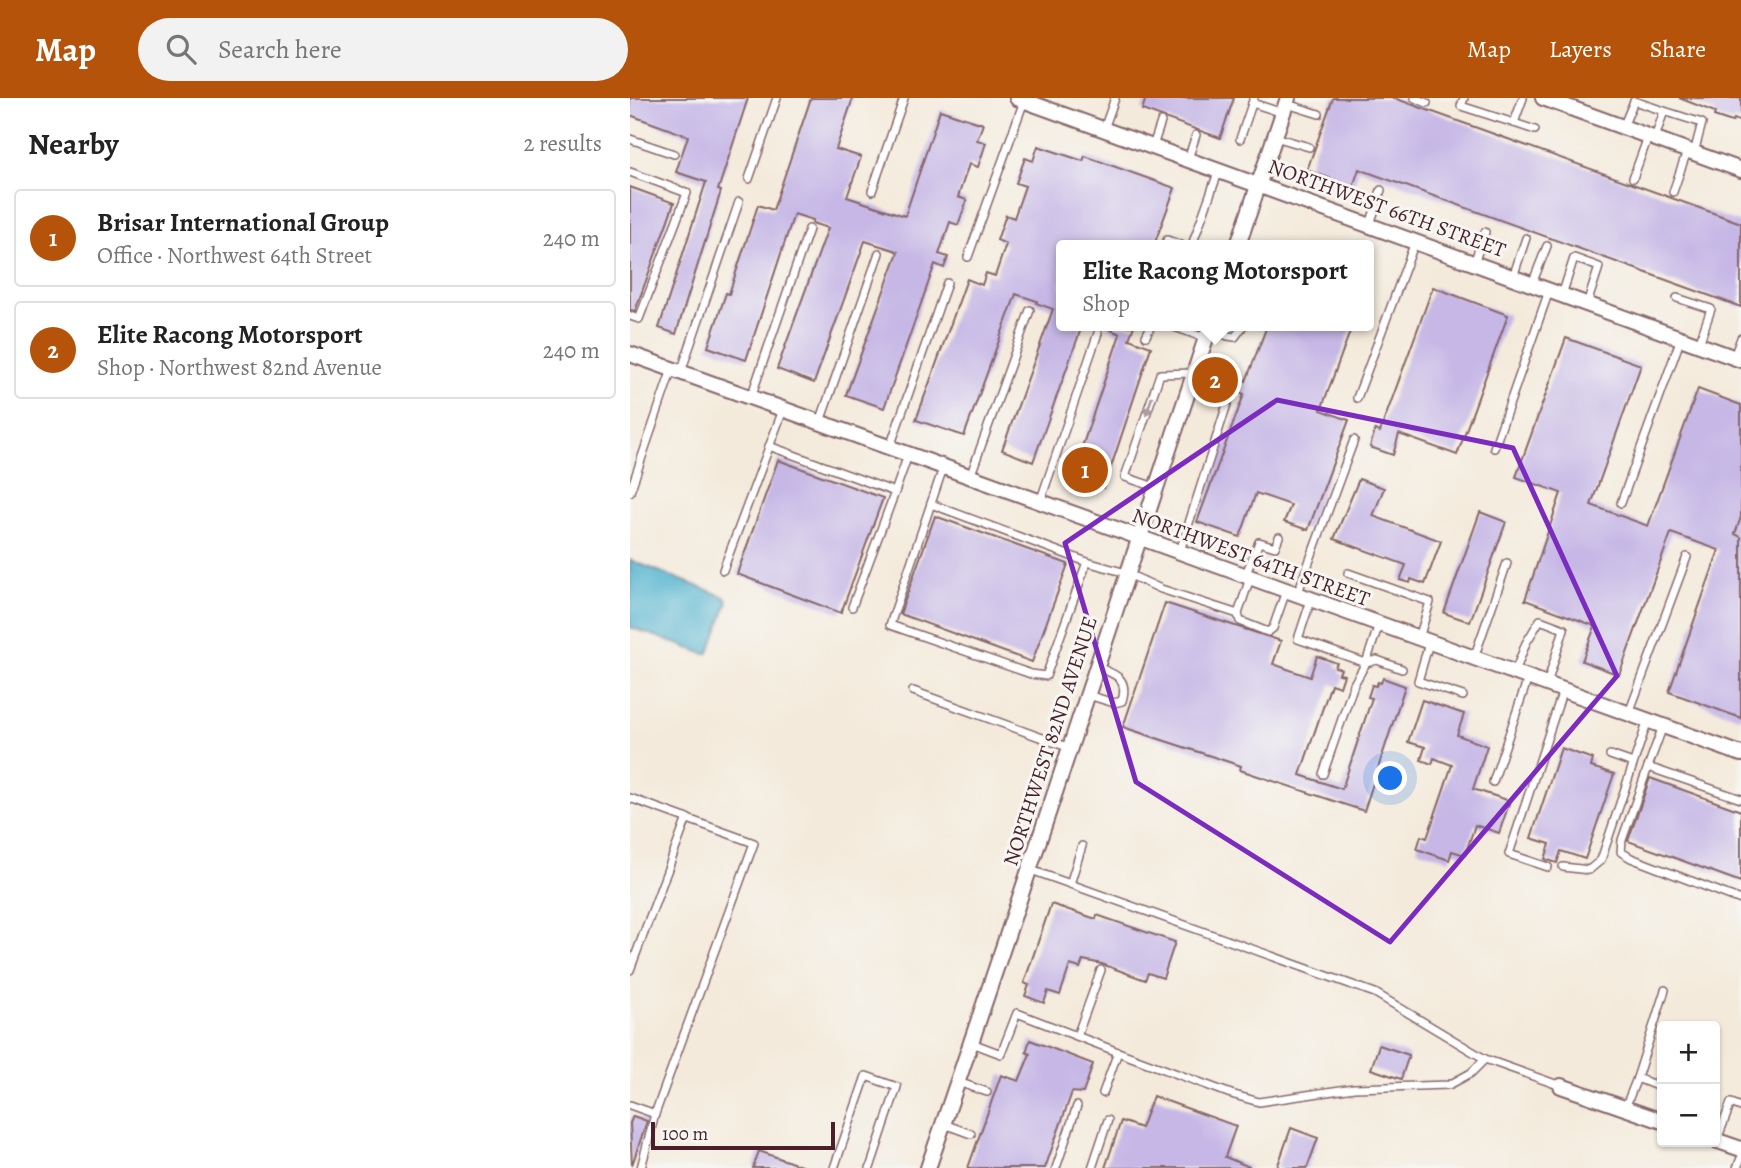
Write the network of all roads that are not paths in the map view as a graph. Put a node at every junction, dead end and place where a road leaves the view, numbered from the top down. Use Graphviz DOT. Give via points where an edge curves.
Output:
graph roads {
  1 [pos="777,98"];
  2 [pos="904,98"];
  3 [pos="1115,98"];
  4 [pos="1415,98"];
  5 [pos="1464,98"];
  6 [pos="1523,98"];
  7 [pos="1021,99"];
  8 [pos="1551,99"];
  9 [pos="1253,101"];
  10 [pos="1427,103"];
  11 [pos="1286,105"];
  12 [pos="1664,111"];
  13 [pos="1320,114"];
  14 [pos="1161,122"];
  15 [pos="1514,123"];
  16 [pos="1623,127"];
  17 [pos="1104,129"];
  18 [pos="1535,130"];
  19 [pos="1196,135"];
  20 [pos="1275,137"];
  21 [pos="1651,137"];
  22 [pos="630,139"];
  23 [pos="1240,139"];
  24 [pos="1153,146"];
  25 [pos="1309,147"];
  26 [pos="1690,152"];
  27 [pos="674,154"];
  28 [pos="1188,159"];
  29 [pos="1219,170"];
  30 [pos="1741,170"];
  31 [pos="630,172"];
  32 [pos="1633,178"];
  33 [pos="749,179"];
  34 [pos="1259,184"];
  35 [pos="1381,190"];
  36 [pos="872,191"];
  37 [pos="1673,192"];
  38 [pos="739,202"];
  39 [pos="1370,225"];
  40 [pos="809,229"];
  41 [pos="1485,232"];
  42 [pos="1526,238"];
  43 [pos="1194,240"];
  44 [pos="1240,240"];
  45 [pos="1415,241"];
  46 [pos="1547,246"];
  47 [pos="879,253"];
  48 [pos="968,257"];
  49 [pos="1474,263"];
  50 [pos="1513,277"];
  51 [pos="947,283"];
  52 [pos="1532,284"];
  53 [pos="1555,292"];
  54 [pos="1678,298"];
  55 [pos="1587,304"];
  56 [pos="1030,310"];
  57 [pos="630,316"];
  58 [pos="1148,331"];
  59 [pos="1208,331"];
  60 [pos="1239,331"];
  61 [pos="1098,333"];
  62 [pos="1146,336"];
  63 [pos="1681,338"];
  64 [pos="1741,338"];
  65 [pos="1698,345"];
  66 [pos="630,354"];
  67 [pos="1737,359"];
  68 [pos="676,371"];
  69 [pos="1192,379"];
  70 [pos="751,398"];
  71 [pos="1357,398"];
  72 [pos="783,410"];
  73 [pos="820,423"];
  74 [pos="1353,440"];
  75 [pos="769,446"];
  76 [pos="889,448"];
  77 [pos="1494,448"];
  78 [pos="908,455"];
  79 [pos="943,468"];
  80 [pos="970,477"];
  81 [pos="1155,487"];
  82 [pos="630,492"];
  83 [pos="895,492"];
  84 [pos="1040,503"];
  85 [pos="1621,503"];
  86 [pos="931,504"];
  87 [pos="1279,537"];
  88 [pos="1138,538"];
  89 [pos="1179,553"];
  90 [pos="1688,556"];
  91 [pos="1087,562"];
  92 [pos="1507,563"];
  93 [pos="723,570"];
  94 [pos="1126,573"];
  95 [pos="1348,573"];
  96 [pos="1247,578"];
  97 [pos="1298,596"];
  98 [pos="852,607"];
  99 [pos="1238,614"];
  100 [pos="1379,624"];
  101 [pos="1424,641"];
  102 [pos="1474,658"];
  103 [pos="1366,663"];
  104 [pos="1096,666"];
  105 [pos="1402,669"];
  106 [pos="1521,675"];
  107 [pos="1547,684"];
  108 [pos="913,691"];
  109 [pos="1563,691"];
  110 [pos="1087,694"];
  111 [pos="1463,696"];
  112 [pos="1629,714"];
  113 [pos="1648,720"];
  114 [pos="1663,726"];
  115 [pos="1070,748"];
  116 [pos="1741,754"];
  117 [pos="1610,755"];
  118 [pos="1633,762"];
  119 [pos="1648,767"];
  120 [pos="1323,774"];
  121 [pos="1493,782"];
  122 [pos="630,798"];
  123 [pos="1741,799"];
  124 [pos="687,818"];
  125 [pos="1082,846"];
  126 [pos="1548,867"];
  127 [pos="1563,867"];
  128 [pos="1031,870"];
  129 [pos="1070,884"];
  130 [pos="1741,900"];
  131 [pos="630,970"];
  132 [pos="1101,970"];
  133 [pos="1665,990"];
  134 [pos="1077,1036"];
  135 [pos="971,1042"];
  136 [pos="1118,1052"];
  137 [pos="1485,1059"];
  138 [pos="1637,1078"];
  139 [pos="957,1082"];
  140 [pos="1561,1086"];
  141 [pos="1657,1086"];
  142 [pos="987,1092"];
  143 [pos="1103,1093"];
  144 [pos="630,1105"];
  145 [pos="1077,1106"];
  146 [pos="1741,1107"];
  147 [pos="1625,1108"];
  148 [pos="655,1114"];
  149 [pos="1657,1119"];
  150 [pos="1108,1120"];
  151 [pos="943,1123"];
  152 [pos="1720,1130"];
  153 [pos="971,1134"];
  154 [pos="1720,1141"];
  155 [pos="1741,1149"];
  156 [pos="1741,1158"];
  157 [pos="641,1168"];
  158 [pos="834,1168"];
  159 [pos="870,1168"];
  160 [pos="928,1168"];
  161 [pos="1056,1168"];
  162 [pos="1092,1168"];
  163 [pos="1737,1168"];
  1 -- 33 [label="lane"];
  2 -- 36 [label="lane"];
  3 -- 17 [label="lane"];
  4 -- 10 [label="lane"];
  5 -- 15 [label="lane" via="1461,106"];
  6 -- 15 [label="lane"];
  7 -- 17 [label="street, NORTHWEST 66TH STREET"];
  7 -- 48 [label="lane"];
  8 -- 16 [label="street"];
  9 -- 11 [label="lane"];
  9 -- 23 [label="lane"];
  11 -- 13 [label="lane"];
  11 -- 20 [label="street"];
  12 -- 16 [label="lane" via="1634,100"];
  12 -- 21 [label="lane"];
  12 -- 26 [label="lane" via="1702,123"];
  14 -- 24 [label="lane"];
  15 -- 18 [label="lane"];
  16 -- 21 [label="street"];
  17 -- 24 [label="street, NORTHWEST 66TH STREET"];
  19 -- 28 [label="lane"];
  20 -- 25 [label="lane"];
  20 -- 34 [label="street"];
  21 -- 26 [label="street"];
  21 -- 32 [label="lane"];
  22 -- 27 [label="lane"];
  24 -- 28 [label="street, NORTHWEST 66TH STREET"];
  26 -- 30 [label="street"];
  26 -- 37 [label="lane"];
  28 -- 29 [label="street, NORTHWEST 66TH STREET"];
  29 -- 34 [label="street, NORTHWEST 66TH STREET"];
  29 -- 43 [label="lane"];
  31 -- 57 [label="lane" via="687,193 639,319"];
  34 -- 39 [label="street, NORTHWEST 66TH STREET"];
  34 -- 44 [label="street"];
  35 -- 39 [label="lane"];
  38 -- 68 [label="lane"];
  39 -- 45 [label="street, NORTHWEST 66TH STREET"];
  40 -- 70 [label="lane"];
  41 -- 49 [label="lane"];
  42 -- 50 [label="lane"];
  45 -- 49 [label="street, NORTHWEST 66TH STREET"];
  45 -- 71 [label="lane"];
  46 -- 52 [label="lane"];
  47 -- 73 [label="lane"];
  49 -- 50 [label="street, NORTHWEST 66TH STREET"];
  50 -- 52 [label="street, NORTHWEST 66TH STREET"];
  51 -- 76 [label="lane"];
  52 -- 53 [label="street, NORTHWEST 66TH STREET"];
  53 -- 55 [label="street, NORTHWEST 66TH STREET"];
  53 -- 55 [label="lane" via="1574,258 1599,267"];
  53 -- 77 [label="lane"];
  54 -- 65 [label="lane" via="1710,309"];
  55 -- 63 [label="street, NORTHWEST 66TH STREET"];
  56 -- 80 [label="lane"];
  58 -- 62 [label="lane"];
  59 -- 60 [label="lane" via="1235,337"];
  59 -- 69 [label="street, NORTHWEST 82ND AVENUE"];
  61 -- 84 [label="lane"];
  63 -- 65 [label="street, NORTHWEST 66TH STREET"];
  63 -- 85 [label="lane"];
  64 -- 67 [label="lane"];
  65 -- 67 [label="street, NORTHWEST 66TH STREET"];
  66 -- 68 [label="street, NORTHWEST 64TH STREET"];
  68 -- 70 [label="street, NORTHWEST 64TH STREET"];
  68 -- 82 [label="lane"];
  69 -- 81 [label="street, NORTHWEST 82ND AVENUE"];
  69 -- 81 [label="lane, one-way" via="1160,374 1125,477"];
  69 -- 89 [label="lane" via="1229,398"];
  70 -- 72 [label="street, NORTHWEST 64TH STREET"];
  72 -- 73 [label="street, NORTHWEST 64TH STREET"];
  72 -- 75 [label="lane"];
  73 -- 76 [label="street, NORTHWEST 64TH STREET"];
  74 -- 97 [label="lane"];
  75 -- 83 [label="lane"];
  75 -- 93 [label="lane"];
  76 -- 78 [label="street, NORTHWEST 64TH STREET"];
  78 -- 79 [label="street, NORTHWEST 64TH STREET"];
  78 -- 83 [label="lane"];
  79 -- 80 [label="street, NORTHWEST 64TH STREET"];
  79 -- 86 [label="lane"];
  80 -- 84 [label="street, NORTHWEST 64TH STREET"];
  81 -- 88 [label="street, NORTHWEST 82ND AVENUE"];
  83 -- 98 [label="lane"];
  84 -- 88 [label="street, NORTHWEST 64TH STREET"];
  86 -- 91 [label="lane"];
  86 -- 91 [label="lane" via="890,625 1046,676"];
  87 -- 96 [label="lane" via="1275,547 1259,542"];
  88 -- 89 [label="street, NORTHWEST 64TH STREET"];
  88 -- 94 [label="street, NORTHWEST 82ND AVENUE"];
  89 -- 96 [label="street, NORTHWEST 64TH STREET"];
  90 -- 112 [label="lane"];
  91 -- 94 [label="lane"];
  92 -- 102 [label="lane"];
  94 -- 99 [label="lane"];
  94 -- 104 [label="street, NORTHWEST 82ND AVENUE"];
  95 -- 101 [label="lane" via="1430,602"];
  96 -- 97 [label="street, NORTHWEST 64TH STREET"];
  96 -- 99 [label="lane"];
  97 -- 99 [label="lane" via="1268,632 1240,621"];
  97 -- 100 [label="street, NORTHWEST 64TH STREET"];
  97 -- 103 [label="lane" via="1298,639"];
  100 -- 101 [label="street, NORTHWEST 64TH STREET"];
  100 -- 103 [label="lane"];
  101 -- 102 [label="street, NORTHWEST 64TH STREET"];
  101 -- 111 [label="lane" via="1418,681"];
  102 -- 106 [label="street, NORTHWEST 64TH STREET"];
  103 -- 105 [label="lane" via="1377,660"];
  103 -- 120 [label="lane" via="1354,684"];
  104 -- 110 [label="street, NORTHWEST 82ND AVENUE"];
  104 -- 110 [label="lane" via="1119,676 1124,683 1122,701 1114,703"];
  106 -- 107 [label="street, NORTHWEST 64TH STREET"];
  106 -- 107 [label="lane" via="1526,643 1540,620 1564,629"];
  106 -- 121 [label="lane"];
  107 -- 109 [label="street, NORTHWEST 64TH STREET"];
  108 -- 115 [label="lane"];
  109 -- 112 [label="street, NORTHWEST 64TH STREET"];
  109 -- 126 [label="lane" via="1509,854"];
  110 -- 115 [label="street, NORTHWEST 82ND AVENUE"];
  112 -- 113 [label="street, NORTHWEST 64TH STREET"];
  113 -- 114 [label="street, NORTHWEST 64TH STREET"];
  113 -- 118 [label="lane"];
  114 -- 116 [label="street, NORTHWEST 64TH STREET"];
  114 -- 119 [label="lane"];
  115 -- 128 [label="street, NORTHWEST 82ND AVENUE"];
  117 -- 118 [label="lane"];
  118 -- 127 [label="lane" via="1601,860 1589,870"];
  119 -- 123 [label="lane"];
  119 -- 130 [label="lane" via="1621,852"];
  122 -- 124 [label="lane"];
  124 -- 131 [label="lane"];
  124 -- 148 [label="lane" via="754,843"];
  125 -- 129 [label="lane"];
  128 -- 129 [label="lane"];
  128 -- 135 [label="street, NORTHWEST 82ND AVENUE"];
  129 -- 137 [label="lane" via="1375,993"];
  132 -- 134 [label="lane"];
  133 -- 138 [label="lane"];
  134 -- 135 [label="lane" via="1017,1013 1001,1054"];
  134 -- 136 [label="lane"];
  135 -- 139 [label="street, NORTHWEST 82ND AVENUE"];
  136 -- 137 [label="lane" via="1259,1102 1354,1088 1449,1085"];
  136 -- 143 [label="lane"];
  137 -- 140 [label="lane"];
  138 -- 141 [label="lane"];
  138 -- 147 [label="lane"];
  139 -- 142 [label="lane"];
  139 -- 151 [label="street, NORTHWEST 82ND AVENUE"];
  140 -- 147 [label="street"];
  144 -- 148 [label="lane"];
  145 -- 161 [label="lane"];
  146 -- 152 [label="lane" via="1731,1103"];
  147 -- 149 [label="street"];
  148 -- 157 [label="lane"];
  150 -- 162 [label="lane"];
  151 -- 153 [label="lane"];
  151 -- 160 [label="street, NORTHWEST 82ND AVENUE"];
  154 -- 155 [label="street"];
  156 -- 163 [label="lane"];
  158 -- 159 [label="lane" via="866,1076 897,1087"];
}
